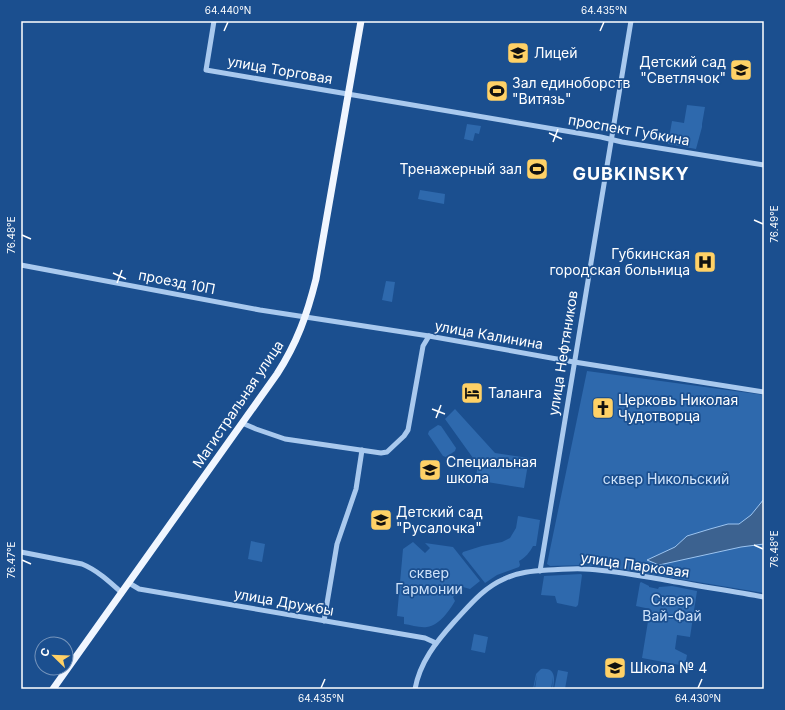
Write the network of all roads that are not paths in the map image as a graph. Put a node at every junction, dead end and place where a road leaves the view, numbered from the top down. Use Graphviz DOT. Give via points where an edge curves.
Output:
graph roads {
  1 [pos="214,21"];
  2 [pos="361,21"];
  3 [pos="631,21"];
  4 [pos="349,94"];
  5 [pos="612,140"];
  6 [pos="764,165"];
  7 [pos="21,265"];
  8 [pos="305,318"];
  9 [pos="429,336"];
  10 [pos="574,362"];
  11 [pos="764,392"];
  12 [pos="242,423"];
  13 [pos="362,450"];
  14 [pos="21,552"];
  15 [pos="540,571"];
  16 [pos="129,583"];
  17 [pos="122,592"];
  18 [pos="764,597"];
  19 [pos="324,621"];
  20 [pos="436,642"];
  21 [pos="53,689"];
  22 [pos="415,689"];
  1 -- 4 [label="street, улица Торговая" via="206,70"];
  2 -- 4 [label="main road, Магистральная улица"];
  3 -- 5 [label="street, улица Нефтяников"];
  4 -- 5 [label="street, проспект Губкина"];
  4 -- 8 [label="main road, Магистральная улица" via="319,265"];
  5 -- 6 [label="street, проспект Губкина"];
  5 -- 10 [label="street, улица Нефтяников"];
  7 -- 8 [label="street, проезд 10П"];
  8 -- 9 [label="street, улица Калинина"];
  8 -- 12 [label="main road, Магистральная улица" via="285,361"];
  9 -- 10 [label="street, улица Калинина"];
  9 -- 13 [label="street" via="423,346 406,433 388,452"];
  10 -- 11 [label="street, улица Калинина"];
  10 -- 15 [label="street, улица Нефтяников"];
  12 -- 13 [label="street" via="280,438"];
  12 -- 16 [label="main road, Магистральная улица"];
  13 -- 19 [label="street" via="356,489 338,544"];
  14 -- 17 [label="street" via="82,564"];
  15 -- 18 [label="street, улица Парковая" via="596,570"];
  15 -- 20 [label="street, улица Парковая" via="514,575 492,585"];
  16 -- 17 [label="main road, Магистральная улица"];
  16 -- 19 [label="street, улица Дружбы" via="139,589"];
  17 -- 21 [label="main road, Магистральная улица"];
  19 -- 20 [label="street, улица Дружбы"];
  20 -- 22 [label="street, улица Парковая" via="421,668"];
}
